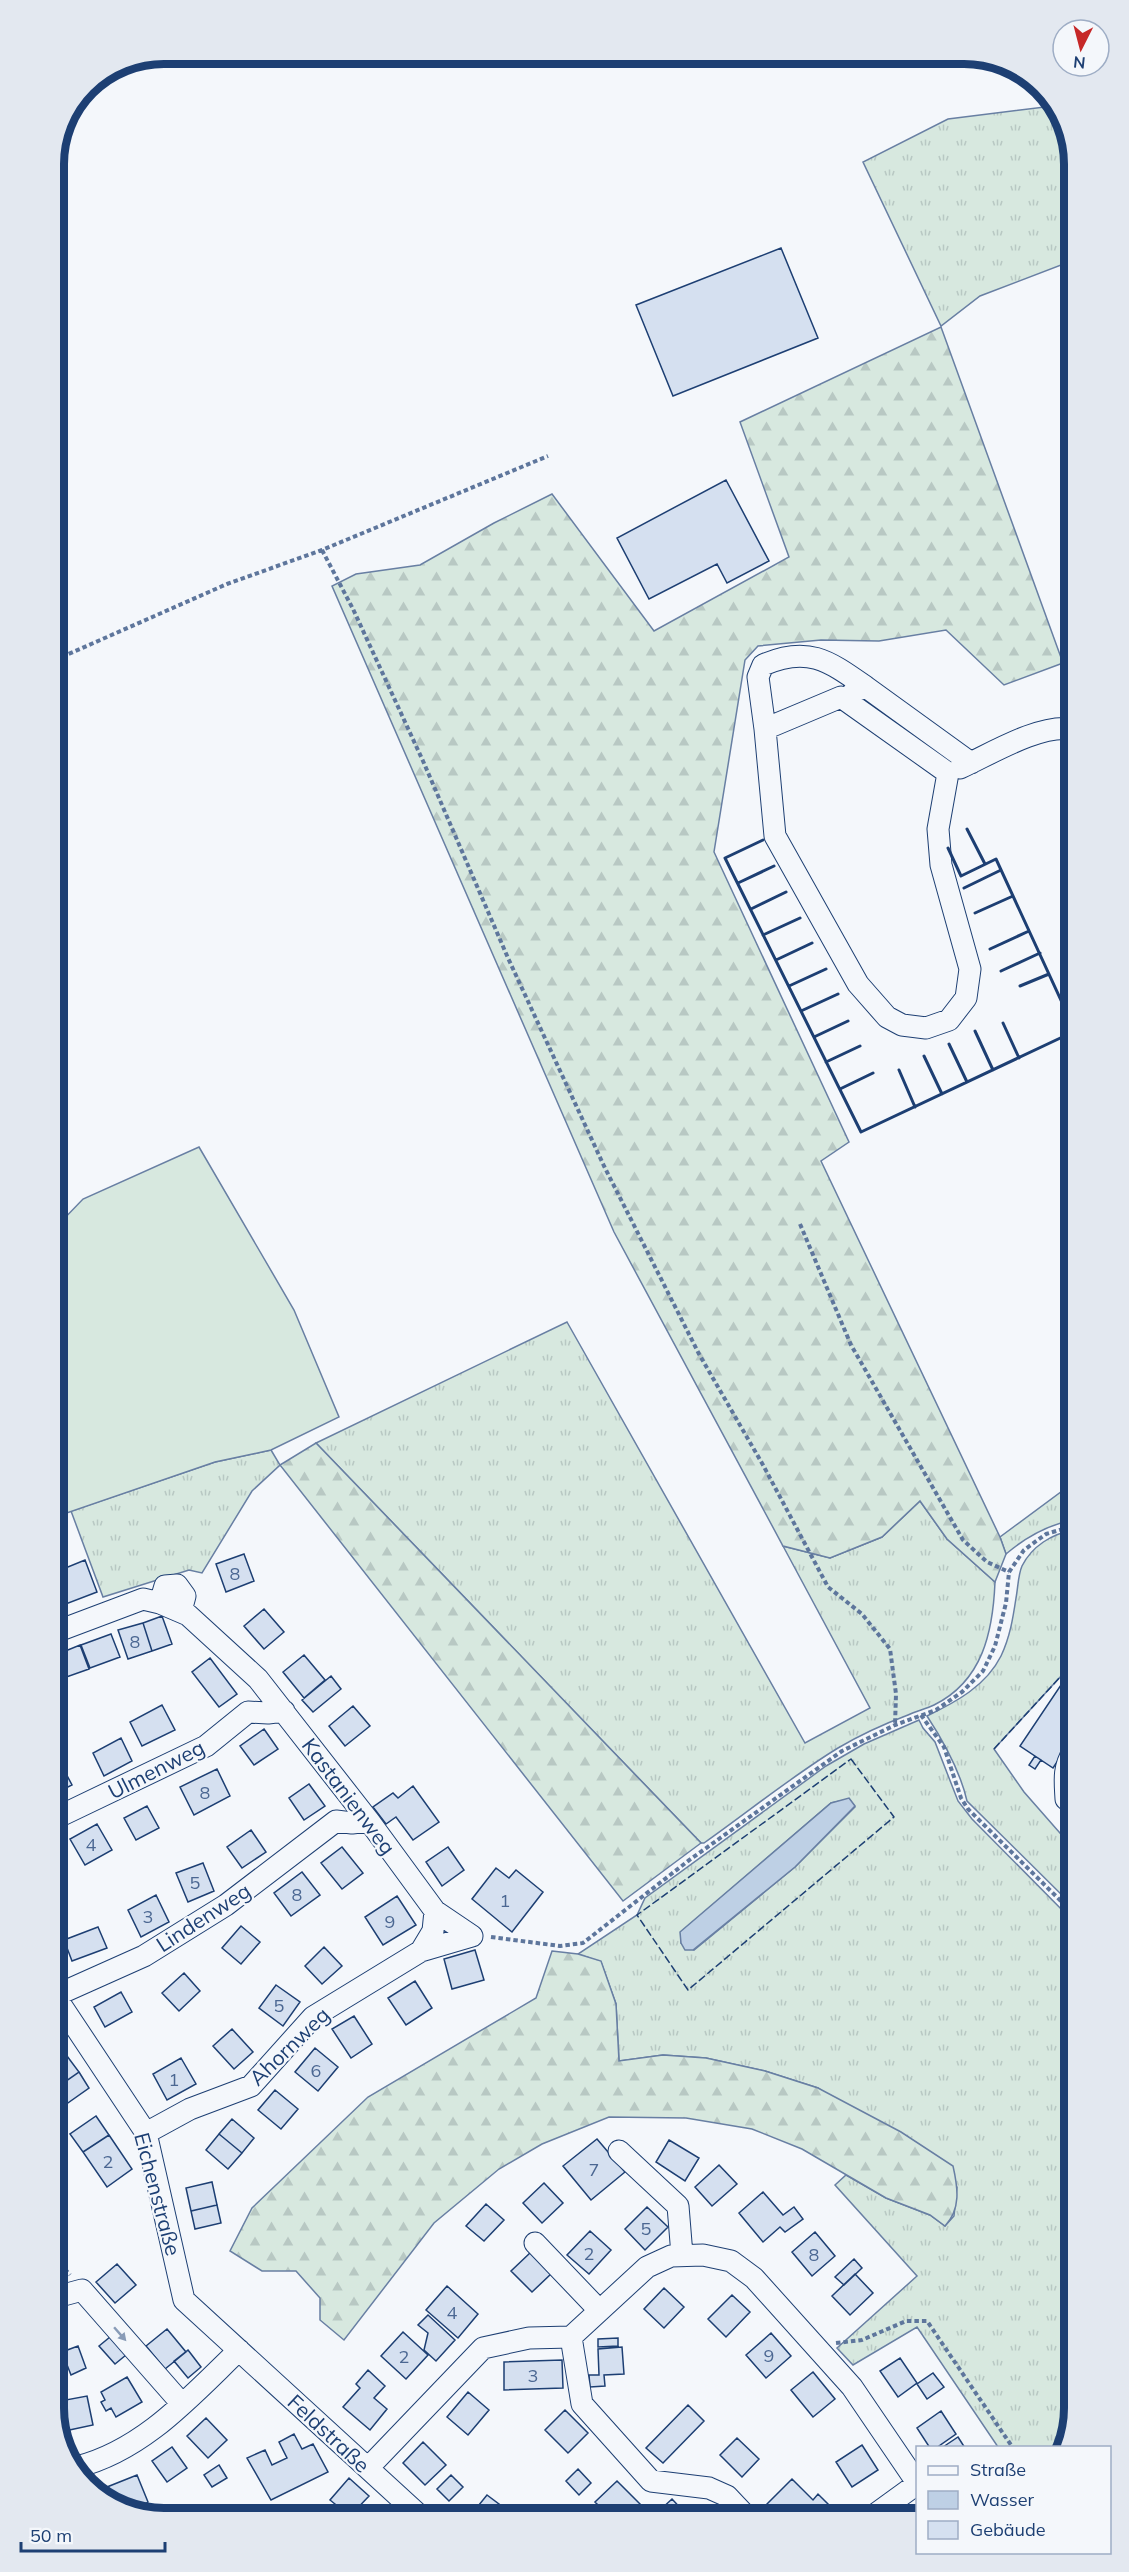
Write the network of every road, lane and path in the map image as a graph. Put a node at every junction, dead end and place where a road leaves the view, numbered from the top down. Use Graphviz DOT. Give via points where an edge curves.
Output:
graph roads {
  1 [pos="548,456"];
  2 [pos="322,550"];
  3 [pos="65,656"];
  4 [pos="866,687"];
  5 [pos="841,697"];
  6 [pos="1064,728"];
  7 [pos="765,729"];
  8 [pos="971,763"];
  9 [pos="948,774"];
  10 [pos="800,1224"];
  11 [pos="1064,1529"];
  12 [pos="1009,1572"];
  13 [pos="64,1629"];
  14 [pos="258,1679"];
  15 [pos="284,1711"];
  16 [pos="248,1712"];
  17 [pos="921,1715"];
  18 [pos="895,1725"];
  19 [pos="344,1788"];
  20 [pos="64,1814"];
  21 [pos="336,1821"];
  22 [pos="369,1821"];
  23 [pos="1064,1904"];
  24 [pos="435,1911"];
  25 [pos="472,1936"];
  26 [pos="420,1951"];
  27 [pos="64,1992"];
  28 [pos="64,2010"];
  29 [pos="146,2133"];
  30 [pos="619,2151"];
  31 [pos="535,2243"];
  32 [pos="682,2255"];
  33 [pos="64,2295"];
  34 [pos="598,2310"];
  35 [pos="570,2337"];
  36 [pos="814,2345"];
  37 [pos="239,2350"];
  38 [pos="182,2404"];
  39 [pos="1012,2446"];
  40 [pos="82,2464"];
  41 [pos="368,2468"];
  42 [pos="916,2483"];
  43 [pos="916,2485"];
  44 [pos="411,2507"];
  45 [pos="738,2508"];
  46 [pos="884,2508"];
  1 -- 2 [label="path"];
  2 -- 3 [label="path" via="227,584"];
  2 -- 18 [label="path" via="423,761 604,1166 699,1354 828,1587 862,1614 890,1649 896,1694"];
  4 -- 5 [label="street"];
  4 -- 7 [label="street" via="831,662 783,656 763,665 758,677"];
  4 -- 8 [label="street"];
  5 -- 7 [label="street"];
  5 -- 9 [label="street"];
  6 -- 8 [label="street" via="1041,731"];
  7 -- 9 [label="street" via="774,836 858,984 887,1017 902,1025 926,1028 949,1020 966,998 970,969 941,865 938,829"];
  8 -- 9 [label="street"];
  10 -- 12 [label="path" via="850,1345 963,1540 987,1562"];
  11 -- 12 [label="path" via="1046,1534 1024,1550"];
  12 -- 17 [label="path" via="995,1646 982,1671 962,1692"];
  13 -- 14 [label="street, Kastanienweg" via="143,1599 160,1603 185,1613"];
  14 -- 15 [label="street, Kastanienweg"];
  14 -- 16 [label="street"];
  15 -- 16 [label="street"];
  15 -- 19 [label="street, Kastanienweg"];
  16 -- 20 [label="street, Ulmenweg" via="206,1746"];
  17 -- 18 [label="path"];
  17 -- 23 [label="path" via="944,1747 968,1809"];
  18 -- 25 [label="path" via="842,1751 688,1861 583,1943 560,1946"];
  19 -- 21 [label="street"];
  19 -- 22 [label="street, Kastanienweg"];
  21 -- 22 [label="street"];
  21 -- 27 [label="street, Lindenweg" via="226,1905 144,1956"];
  22 -- 24 [label="street, Kastanienweg"];
  24 -- 25 [label="street, Kastanienweg"];
  24 -- 26 [label="street" via="433,1931"];
  25 -- 26 [label="street"];
  26 -- 29 [label="street, Ahornweg" via="313,2017 251,2086 190,2109"];
  28 -- 29 [label="street, Eichenstraße"];
  29 -- 37 [label="street, Eichenstraße" via="184,2300"];
  30 -- 32 [label="street" via="678,2206"];
  31 -- 34 [label="street"];
  32 -- 34 [label="street" via="647,2267"];
  32 -- 36 [label="street" via="731,2261 754,2278"];
  33 -- 38 [label="street, one-way" via="82,2290"];
  34 -- 35 [label="street"];
  35 -- 41 [label="street" via="529,2338 483,2348"];
  35 -- 45 [label="street" via="582,2404 651,2481 709,2488 728,2496"];
  36 -- 39 [label="path" via="862,2340 906,2321 927,2321"];
  36 -- 42 [label="street" via="852,2387"];
  37 -- 38 [label="street"];
  37 -- 41 [label="street, Feldstraße"];
  38 -- 40 [label="street" via="135,2443"];
  41 -- 44 [label="street, Feldstraße"];
  43 -- 46 [label="street"];
}
